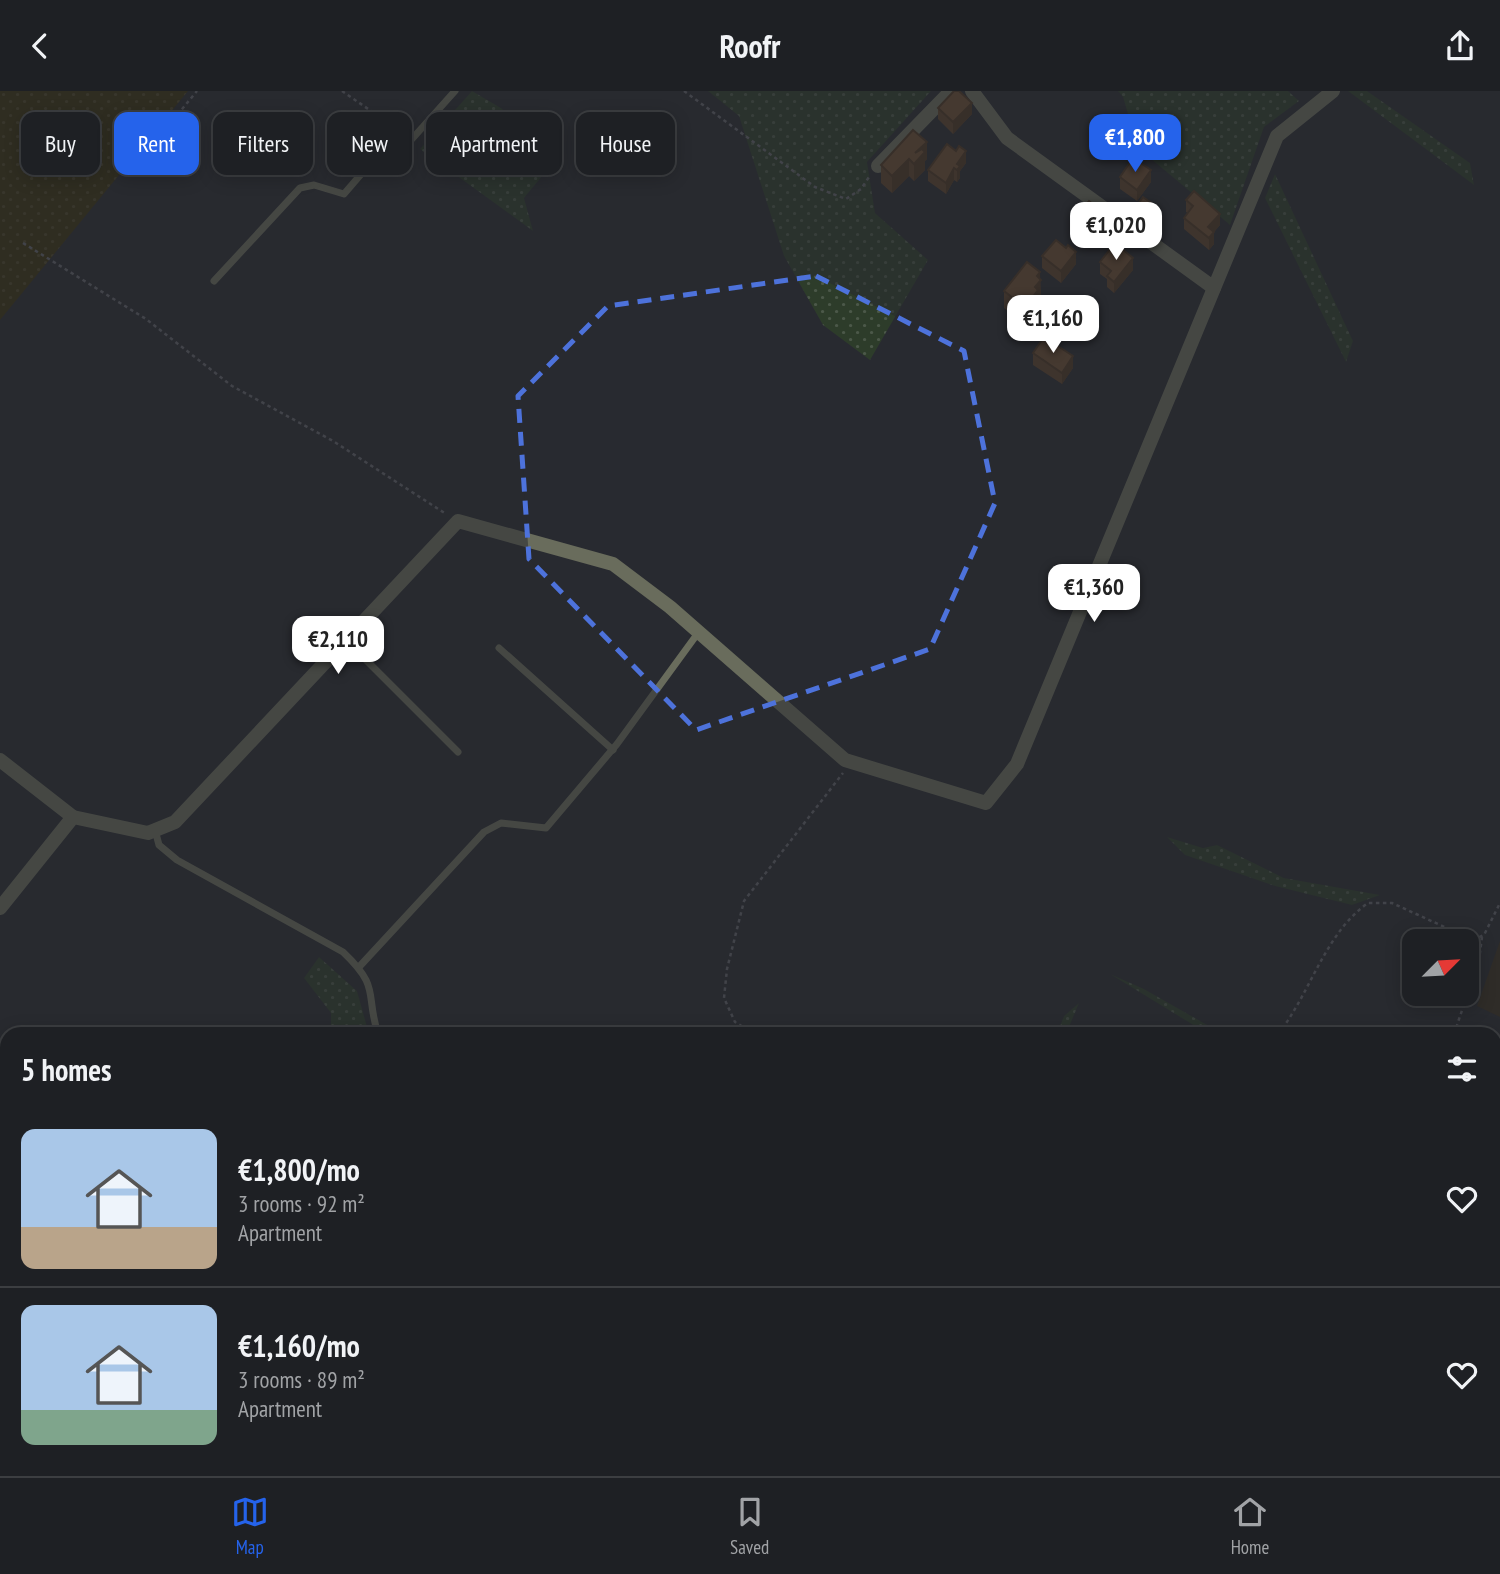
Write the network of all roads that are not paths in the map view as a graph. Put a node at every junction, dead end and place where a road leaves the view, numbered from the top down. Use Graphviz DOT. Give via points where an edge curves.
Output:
graph roads {
  1 [pos="455,91"];
  2 [pos="951,91"];
  3 [pos="972,91"];
  4 [pos="1333,91"];
  5 [pos="878,166"];
  6 [pos="214,281"];
  7 [pos="1214,288"];
  8 [pos="698,633"];
  9 [pos="346,641"];
  10 [pos="499,647"];
  11 [pos="613,750"];
  12 [pos="458,752"];
  13 [pos="0,760"];
  14 [pos="73,817"];
  15 [pos="155,830"];
  16 [pos="0,908"];
  17 [pos="359,967"];
  18 [pos="377,1027"];
  1 -- 6 [label="lane" via="412,139 399,130 344,194 314,185 300,188"];
  2 -- 5 [label="street"];
  3 -- 7 [label="street" via="1007,138"];
  4 -- 7 [label="street" via="1277,136"];
  7 -- 8 [label="street" via="1009,779 986,803 845,760"];
  8 -- 9 [label="street" via="613,564 458,521"];
  8 -- 11 [label="lane"];
  9 -- 12 [label="lane"];
  9 -- 15 [label="street" via="207,791 175,822"];
  10 -- 11 [label="lane"];
  11 -- 17 [label="lane" via="547,828 501,823 484,832"];
  13 -- 14 [label="street"];
  14 -- 15 [label="street" via="148,833"];
  14 -- 16 [label="street"];
  15 -- 17 [label="lane" via="159,845 177,860 343,952"];
  17 -- 18 [label="lane" via="373,990"];
}
